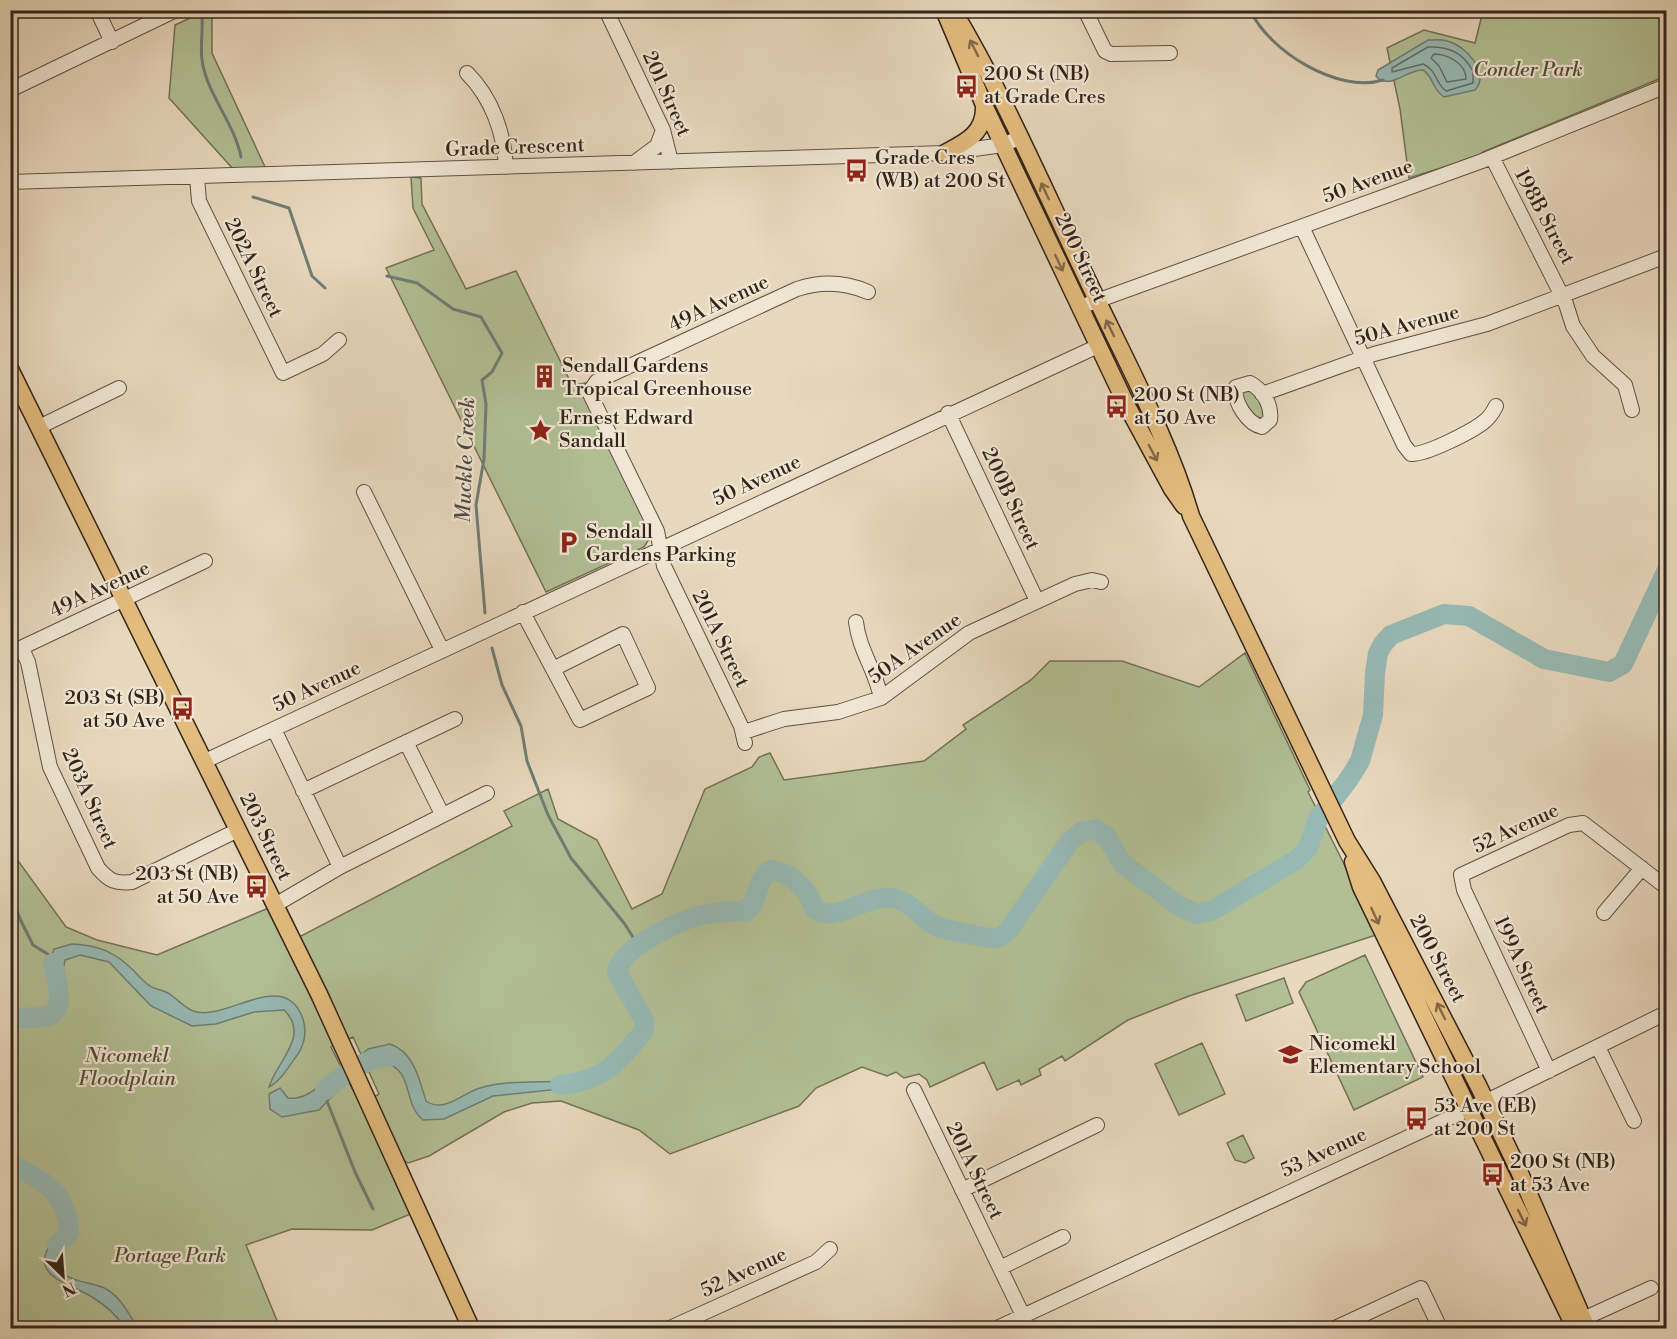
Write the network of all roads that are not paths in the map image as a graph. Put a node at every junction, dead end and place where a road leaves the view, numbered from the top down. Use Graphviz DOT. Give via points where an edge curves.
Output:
graph roads {
  1 [pos="97,10"];
  2 [pos="176,10"];
  3 [pos="606,10"];
  4 [pos="944,10"];
  5 [pos="953,10"];
  6 [pos="1084,10"];
  7 [pos="112,42"];
  8 [pos="1170,53"];
  9 [pos="467,73"];
  10 [pos="1666,86"];
  11 [pos="10,90"];
  12 [pos="984,105"];
  13 [pos="663,130"];
  14 [pos="1019,138"];
  15 [pos="1003,145"];
  16 [pos="945,153"];
  17 [pos="1492,157"];
  18 [pos="671,162"];
  19 [pos="633,163"];
  20 [pos="506,167"];
  21 [pos="197,177"];
  22 [pos="10,182"];
  23 [pos="1302,227"];
  24 [pos="1666,256"];
  25 [pos="868,292"];
  26 [pos="1563,295"];
  27 [pos="1097,301"];
  28 [pos="1080,307"];
  29 [pos="339,340"];
  30 [pos="1098,346"];
  31 [pos="1363,357"];
  32 [pos="10,369"];
  33 [pos="591,386"];
  34 [pos="119,388"];
  35 [pos="1262,394"];
  36 [pos="1496,406"];
  37 [pos="1632,410"];
  38 [pos="948,413"];
  39 [pos="1151,417"];
  40 [pos="39,427"];
  41 [pos="364,492"];
  42 [pos="1191,516"];
  43 [pos="660,548"];
  44 [pos="205,561"];
  45 [pos="1101,582"];
  46 [pos="124,600"];
  47 [pos="1036,602"];
  48 [pos="523,612"];
  49 [pos="856,622"];
  50 [pos="442,650"];
  51 [pos="16,651"];
  52 [pos="553,669"];
  53 [pos="881,698"];
  54 [pos="455,719"];
  55 [pos="274,729"];
  56 [pos="745,738"];
  57 [pos="406,742"];
  58 [pos="205,761"];
  59 [pos="303,791"];
  60 [pos="487,793"];
  61 [pos="442,814"];
  62 [pos="238,830"];
  63 [pos="1344,835"];
  64 [pos="340,867"];
  65 [pos="1642,868"];
  66 [pos="1461,875"];
  67 [pos="1666,888"];
  68 [pos="275,905"];
  69 [pos="1604,913"];
  70 [pos="1666,1013"];
  71 [pos="1598,1047"];
  72 [pos="1549,1071"];
  73 [pos="914,1090"];
  74 [pos="1485,1101"];
  75 [pos="1469,1109"];
  76 [pos="1634,1121"];
  77 [pos="1097,1125"];
  78 [pos="962,1190"];
  79 [pos="1063,1237"];
  80 [pos="830,1249"];
  81 [pos="1000,1268"];
  82 [pos="1651,1288"];
  83 [pos="1026,1322"];
  84 [pos="1579,1325"];
  85 [pos="471,1329"];
  86 [pos="670,1329"];
  87 [pos="997,1329"];
  88 [pos="1335,1329"];
  89 [pos="1440,1329"];
  1 -- 7 [label="street"];
  2 -- 7 [label="street"];
  3 -- 13 [label="street, 201 Street"];
  4 -- 12 [label="main road, 200 Street"];
  14 -- 5 [label="main road, 200 Street, one-way"];
  6 -- 8 [label="street" via="1105,51"];
  7 -- 11 [label="street"];
  9 -- 20 [label="street" via="481,89 502,134"];
  10 -- 17 [label="street, 50 Avenue"];
  12 -- 15 [label="main road, 200 Street"];
  12 -- 16 [label="main road" via="979,129 968,142"];
  13 -- 18 [label="street, 201 Street"];
  13 -- 19 [label="street" via="657,146"];
  14 -- 15 [label="street, Grade Crescent"];
  27 -- 14 [label="main road, 200 Street, one-way"];
  15 -- 16 [label="street, Grade Crescent"];
  15 -- 28 [label="main road, 200 Street, one-way"];
  16 -- 18 [label="street, Grade Crescent"];
  17 -- 23 [label="street, 50 Avenue"];
  17 -- 26 [label="street, 198B Street"];
  18 -- 19 [label="street, Grade Crescent"];
  19 -- 20 [label="street, Grade Crescent"];
  20 -- 21 [label="street, Grade Crescent"];
  21 -- 22 [label="street, Grade Crescent"];
  21 -- 29 [label="street, 202A Street" via="199,201 283,373 323,354"];
  23 -- 27 [label="street, 50 Avenue"];
  23 -- 31 [label="street"];
  24 -- 26 [label="street, 50A Avenue"];
  25 -- 33 [label="street, 49A Avenue" via="847,283 807,285"];
  26 -- 31 [label="street, 50A Avenue" via="1487,324"];
  26 -- 37 [label="street" via="1573,326 1593,356 1625,385"];
  27 -- 28 [label="street, 50 Avenue"];
  39 -- 27 [label="main road, 200 Street, one-way"];
  28 -- 30 [label="main road, 200 Street"];
  30 -- 38 [label="street, 50 Avenue"];
  30 -- 39 [label="main road" via="1108,350 1136,400"];
  30 -- 42 [label="main road, 200 Street, one-way" via="1172,489"];
  31 -- 35 [label="street, 50A Avenue"];
  31 -- 36 [label="street" via="1411,454 1425,452 1478,426"];
  32 -- 40 [label="main road, 203 Street"];
  33 -- 43 [label="street, 201A Street" via="591,399 657,531"];
  34 -- 40 [label="street"];
  38 -- 43 [label="street, 50 Avenue"];
  38 -- 47 [label="street, 200B Street"];
  39 -- 42 [label="main road, 200 Street" via="1182,483"];
  40 -- 46 [label="main road, 203 Street"];
  41 -- 50 [label="street"];
  42 -- 63 [label="main road, 200 Street"];
  43 -- 48 [label="street, 50 Avenue"];
  43 -- 56 [label="street, 201A Street" via="663,566"];
  44 -- 46 [label="street, 49A Avenue"];
  45 -- 47 [label="street, 50A Avenue" via="1083,581"];
  46 -- 51 [label="street, 49A Avenue"];
  46 -- 58 [label="main road, 203 Street"];
  47 -- 53 [label="street, 50A Avenue" via="969,633"];
  48 -- 50 [label="street, 50 Avenue"];
  48 -- 52 [label="street"];
  49 -- 53 [label="street" via="858,640"];
  50 -- 55 [label="street, 50 Avenue"];
  51 -- 62 [label="street, 203A Street" via="28,662 50,767 98,868 107,879 119,884 132,882"];
  52 -- 52 [label="street" via="580,720 648,688 623,634"];
  53 -- 56 [label="street, 50A Avenue" via="838,712 784,719"];
  54 -- 57 [label="street"];
  55 -- 58 [label="street, 50 Avenue"];
  55 -- 59 [label="street"];
  57 -- 59 [label="street"];
  57 -- 61 [label="street"];
  58 -- 62 [label="main road, 203 Street"];
  59 -- 64 [label="street"];
  60 -- 61 [label="street"];
  61 -- 64 [label="street"];
  62 -- 68 [label="main road, 203 Street"];
  74 -- 63 [label="main road, 200 Street, one-way" via="1426,982"];
  63 -- 75 [label="main road, 200 Street, one-way" via="1361,887"];
  64 -- 68 [label="street"];
  65 -- 66 [label="street, 52 Avenue" via="1588,825 1569,825"];
  65 -- 67 [label="street"];
  65 -- 69 [label="street"];
  66 -- 72 [label="street, 199A Street" via="1464,890"];
  68 -- 85 [label="main road, 203 Street" via="369,1099"];
  70 -- 71 [label="street, 53 Avenue"];
  71 -- 72 [label="street, 53 Avenue"];
  71 -- 76 [label="street"];
  72 -- 74 [label="street, 53 Avenue"];
  73 -- 78 [label="street, 201A Street"];
  74 -- 75 [label="street, 53 Avenue"];
  74 -- 84 [label="main road, 200 Street"];
  75 -- 83 [label="street, 53 Avenue"];
  75 -- 84 [label="main road, 200 Street, one-way"];
  77 -- 78 [label="street"];
  78 -- 81 [label="street, 201A Street"];
  79 -- 81 [label="street"];
  80 -- 86 [label="street, 52 Avenue" via="816,1262"];
  81 -- 83 [label="street, 201A Street"];
  82 -- 84 [label="street"];
  83 -- 87 [label="street, 53 Avenue"];
  88 -- 89 [label="street" via="1420,1288"];
}
